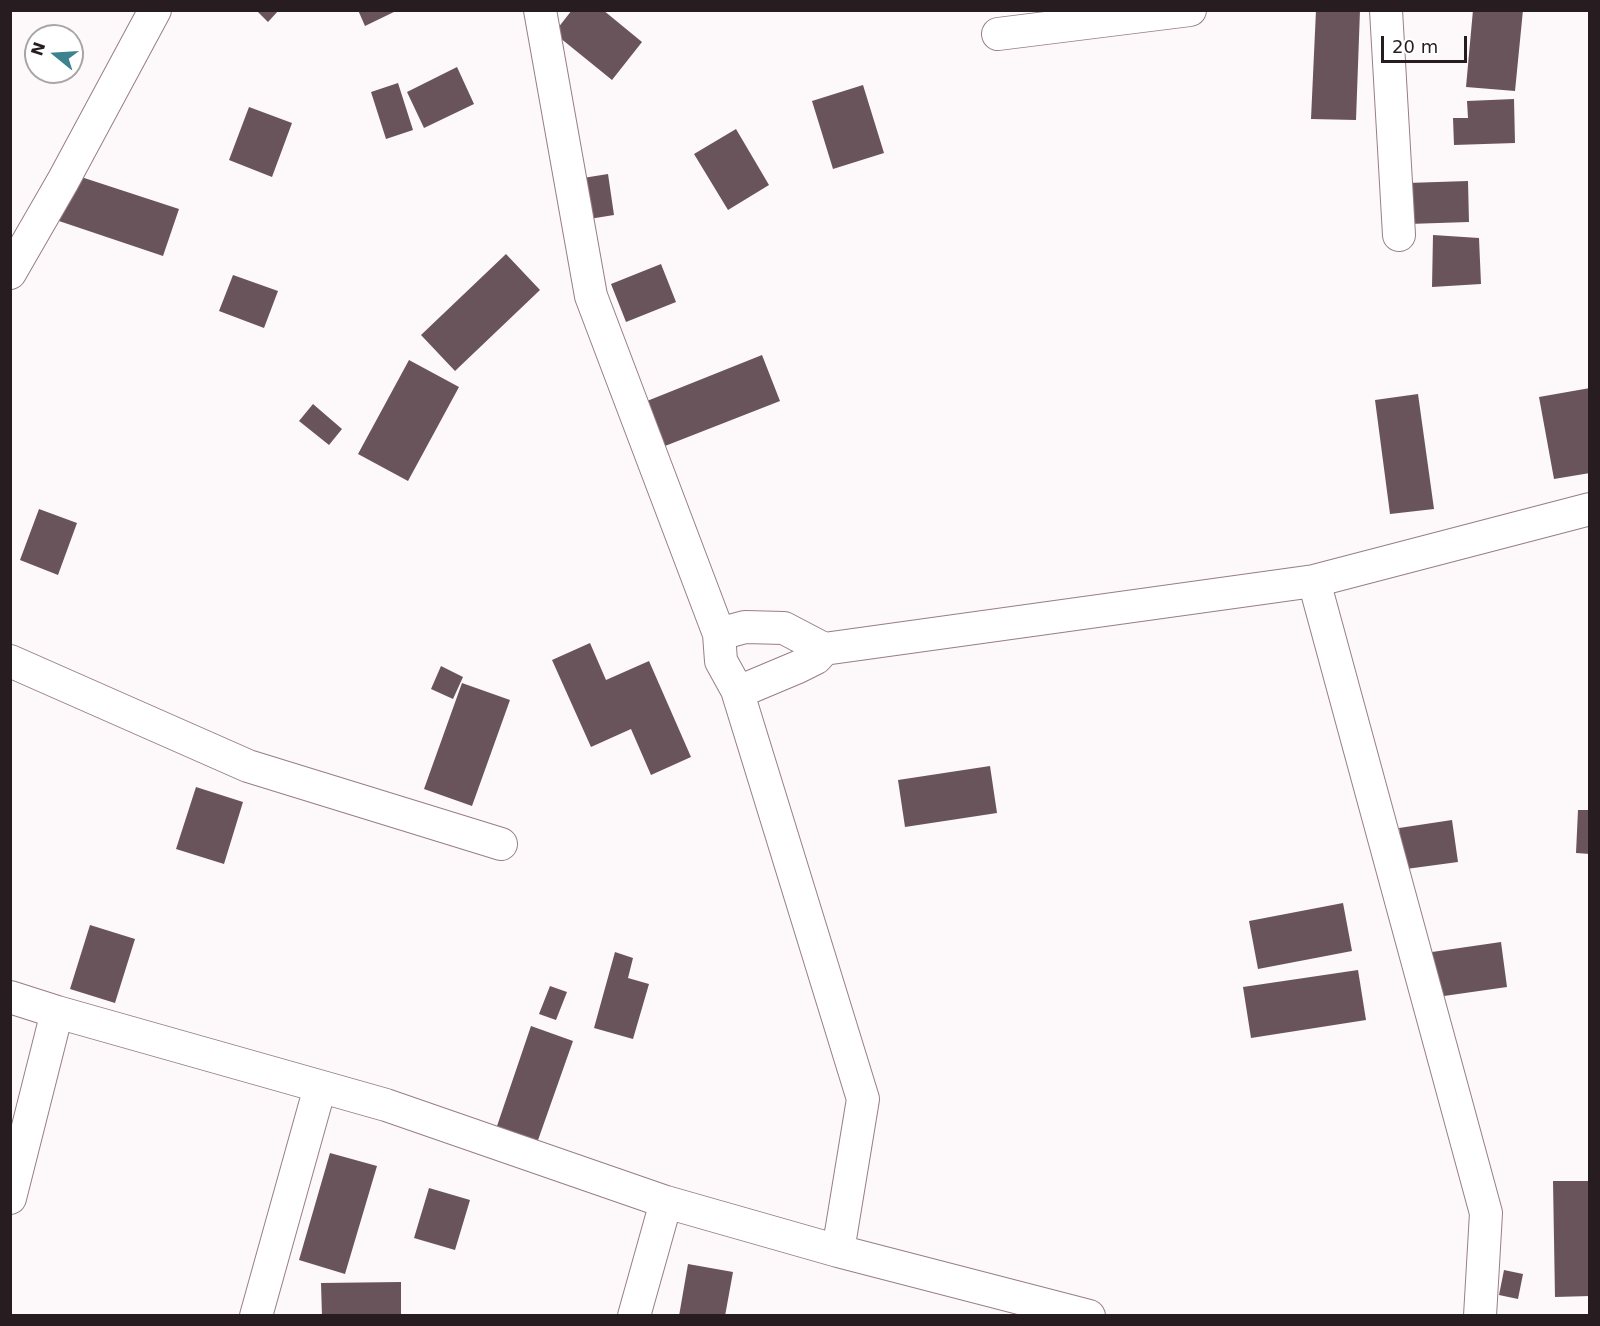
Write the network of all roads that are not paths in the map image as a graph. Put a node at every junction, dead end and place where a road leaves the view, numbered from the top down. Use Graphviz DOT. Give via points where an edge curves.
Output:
graph roads {
  1 [pos="154,10"];
  2 [pos="1190,10"];
  3 [pos="1386,10"];
  4 [pos="541,11"];
  5 [pos="998,34"];
  6 [pos="21,231"];
  7 [pos="1399,235"];
  8 [pos="10,273"];
  9 [pos="1590,509"];
  10 [pos="1314,581"];
  11 [pos="719,634"];
  12 [pos="824,650"];
  13 [pos="10,661"];
  14 [pos="737,690"];
  15 [pos="501,844"];
  16 [pos="10,997"];
  17 [pos="57,1012"];
  18 [pos="320,1087"];
  19 [pos="10,1198"];
  20 [pos="666,1202"];
  21 [pos="838,1251"];
  22 [pos="256,1316"];
  23 [pos="634,1316"];
  24 [pos="1089,1316"];
  25 [pos="1480,1316"];
  1 -- 6 [label="street" via="63,181"];
  2 -- 5 [label="street"];
  3 -- 7 [label="street"];
  4 -- 11 [label="street" via="591,296"];
  6 -- 8 [label="street"];
  9 -- 10 [label="street"];
  10 -- 12 [label="street"];
  10 -- 25 [label="street" via="1486,1213"];
  11 -- 12 [label="street" via="745,627 784,628"];
  11 -- 14 [label="street" via="721,661"];
  12 -- 14 [label="street" via="798,668"];
  13 -- 15 [label="street" via="248,766"];
  14 -- 21 [label="street" via="863,1098"];
  16 -- 17 [label="street"];
  17 -- 18 [label="street"];
  17 -- 19 [label="street"];
  18 -- 20 [label="street"];
  18 -- 22 [label="street"];
  20 -- 21 [label="street"];
  20 -- 23 [label="street"];
  21 -- 24 [label="street"];
}
